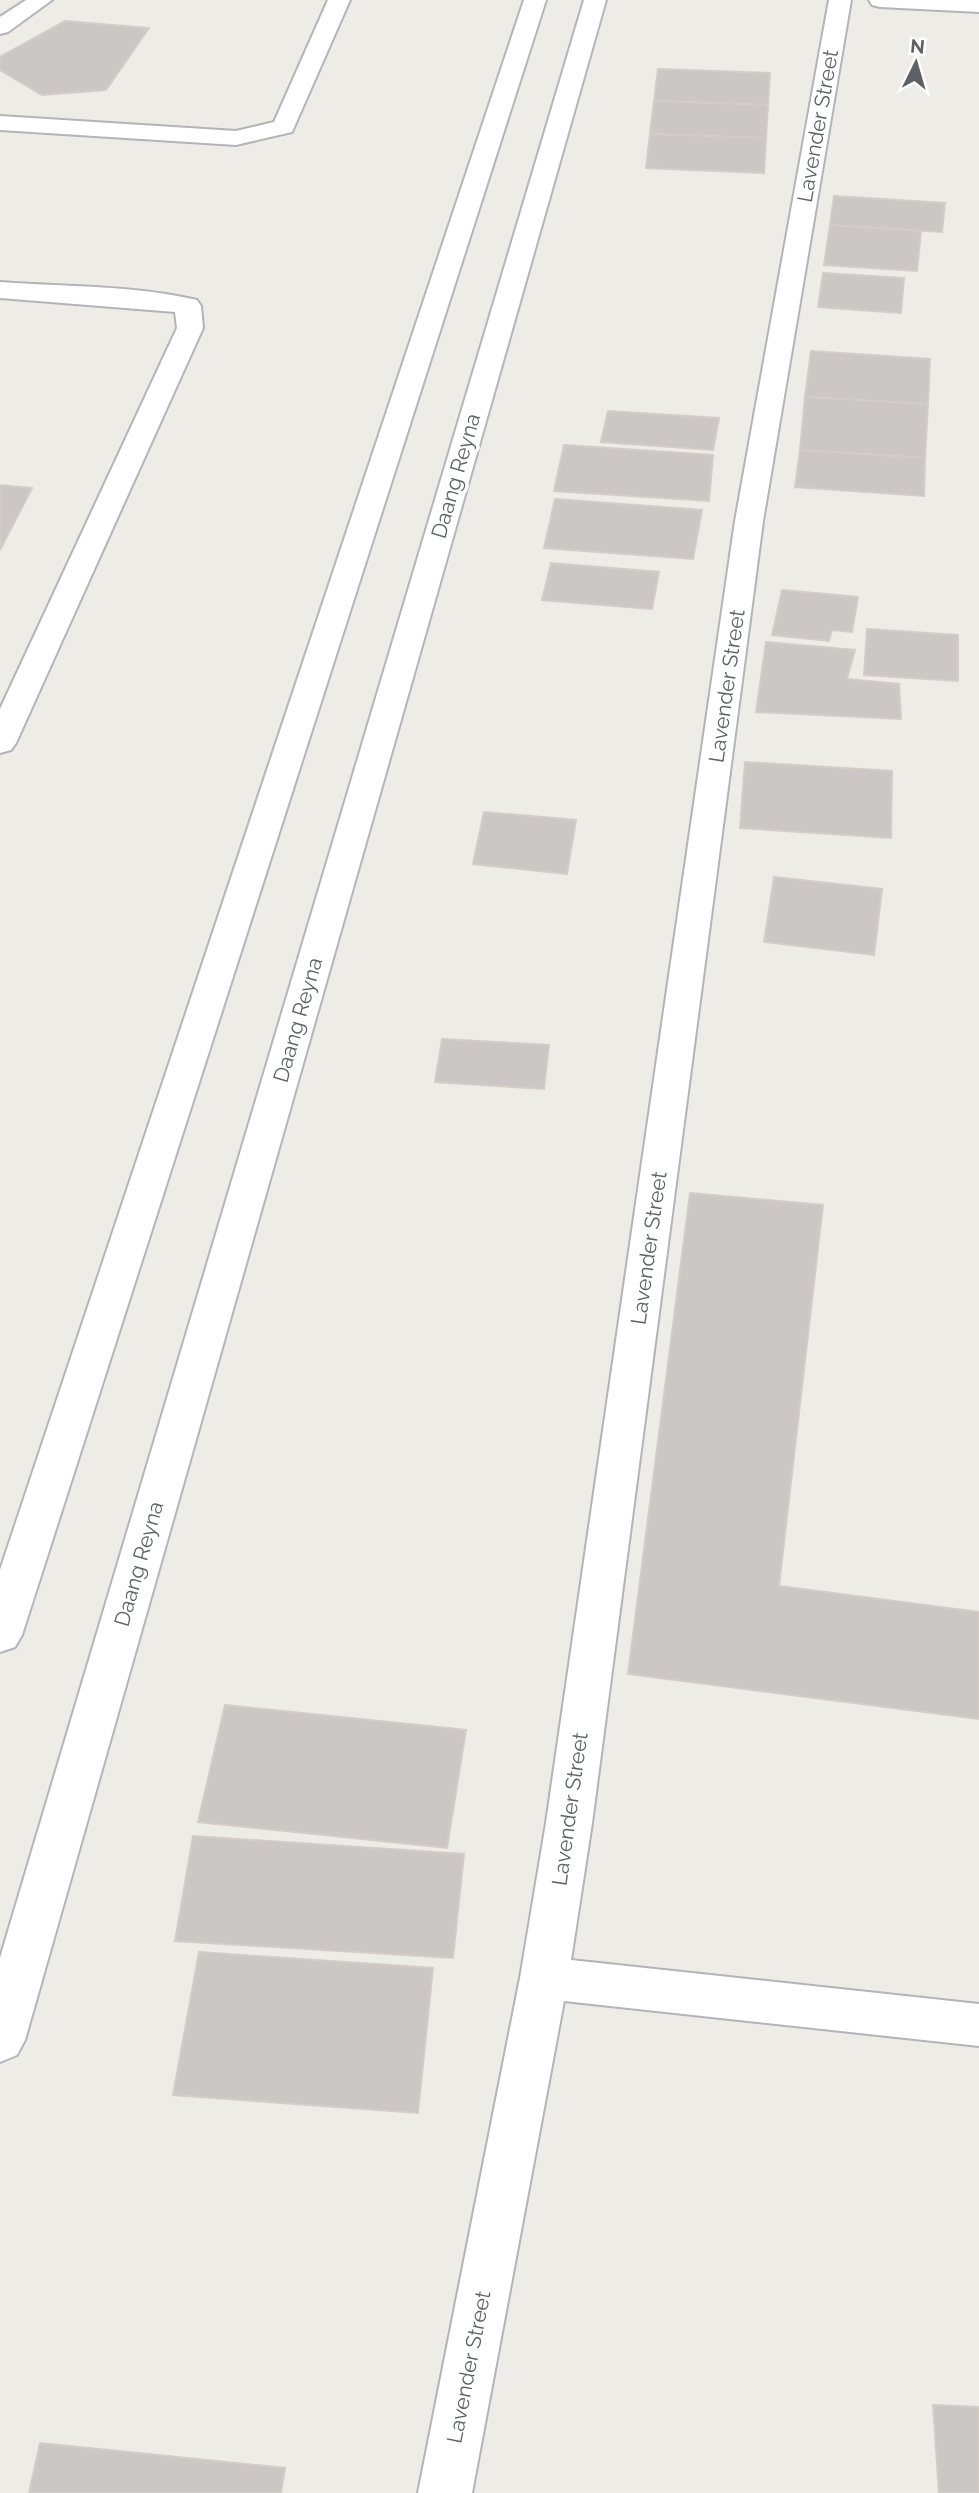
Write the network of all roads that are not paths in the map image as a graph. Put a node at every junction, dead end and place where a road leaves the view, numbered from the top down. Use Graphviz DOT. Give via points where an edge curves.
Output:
graph roads {
  1 [pos="41,0"];
  2 [pos="338,0"];
  3 [pos="535,0"];
  4 [pos="595,0"];
  5 [pos="840,0"];
  6 [pos="880,0"];
  7 [pos="979,5"];
  8 [pos="0,27"];
  9 [pos="0,123"];
  10 [pos="0,290"];
  11 [pos="0,743"];
  12 [pos="0,1635"];
  13 [pos="544,1978"];
  14 [pos="979,2025"];
  15 [pos="0,2040"];
  16 [pos="445,2493"];
  1 -- 8 [label="main road"];
  2 -- 9 [label="main road" via="284,127 236,138"];
  3 -- 12 [label="main road"];
  4 -- 15 [label="main road, Daang Reyna"];
  5 -- 13 [label="main road, Lavender Street" via="749,521"];
  6 -- 7 [label="main road"];
  10 -- 11 [label="main road" via="188,306 190,328"];
  13 -- 14 [label="main road"];
  13 -- 16 [label="main road, Lavender Street"];
}
